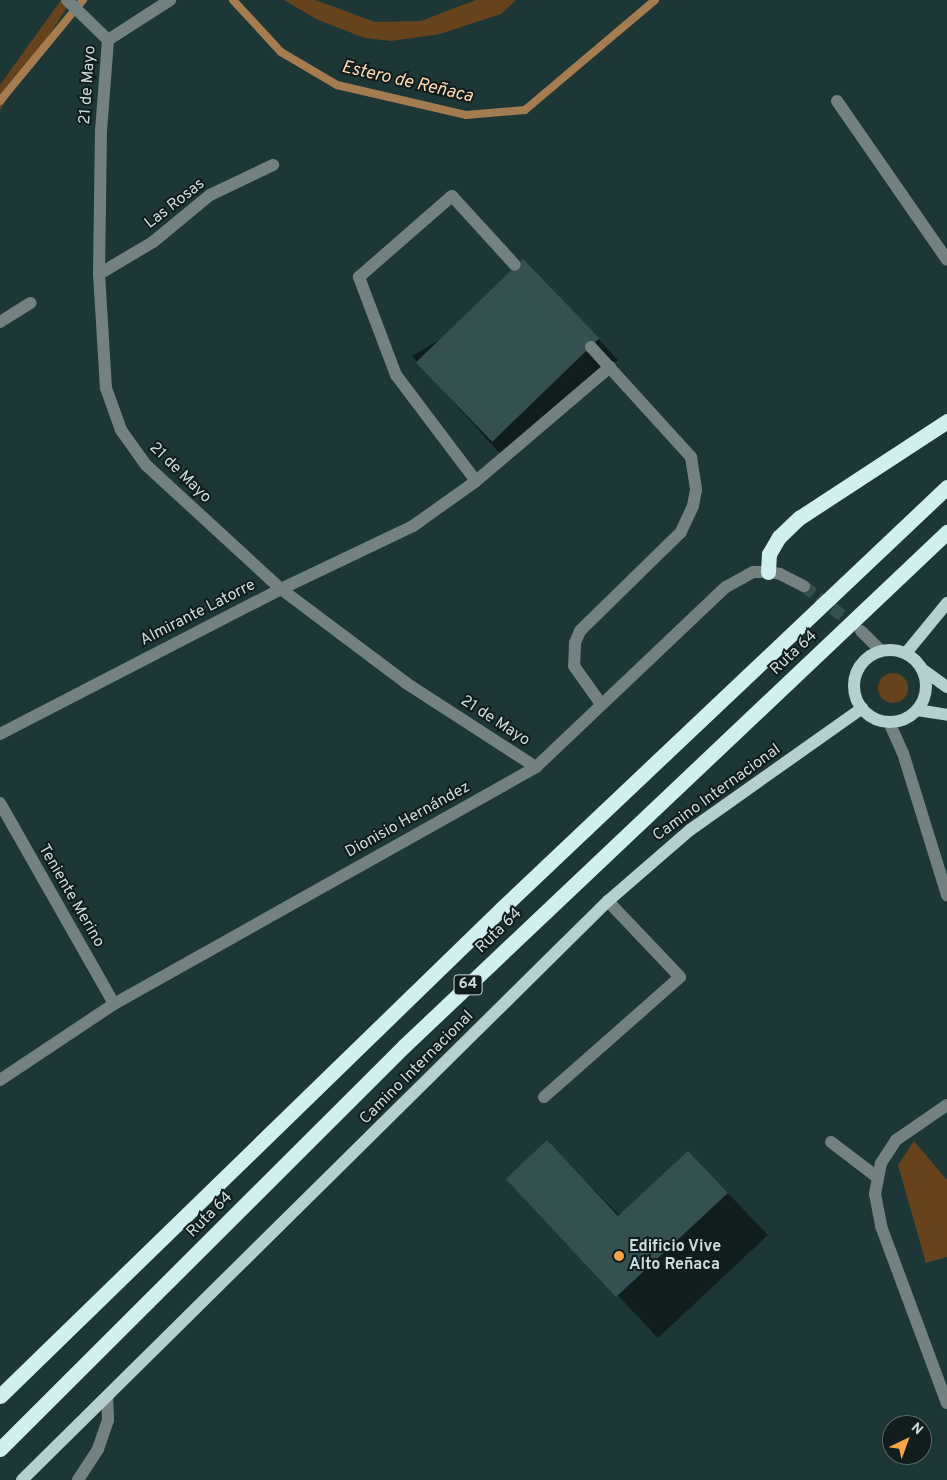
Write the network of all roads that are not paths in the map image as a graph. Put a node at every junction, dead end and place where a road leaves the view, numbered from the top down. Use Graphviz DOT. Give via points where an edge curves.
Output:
graph roads {
  1 [pos="67,0"];
  2 [pos="170,0"];
  3 [pos="108,40"];
  4 [pos="837,101"];
  5 [pos="273,165"];
  6 [pos="947,260"];
  7 [pos="515,265"];
  8 [pos="99,274"];
  9 [pos="30,303"];
  10 [pos="0,322"];
  11 [pos="591,347"];
  12 [pos="610,367"];
  13 [pos="947,421"];
  14 [pos="476,481"];
  15 [pos="947,487"];
  16 [pos="947,532"];
  17 [pos="768,572"];
  18 [pos="804,586"];
  19 [pos="281,588"];
  20 [pos="947,603"];
  21 [pos="861,631"];
  22 [pos="880,650"];
  23 [pos="906,653"];
  24 [pos="922,669"];
  25 [pos="947,686"];
  26 [pos="601,704"];
  27 [pos="862,708"];
  28 [pos="917,710"];
  29 [pos="947,715"];
  30 [pos="889,722"];
  31 [pos="0,734"];
  32 [pos="536,767"];
  33 [pos="0,803"];
  34 [pos="947,895"];
  35 [pos="608,900"];
  36 [pos="114,1004"];
  37 [pos="0,1080"];
  38 [pos="544,1097"];
  39 [pos="947,1105"];
  40 [pos="831,1142"];
  41 [pos="877,1177"];
  42 [pos="0,1396"];
  43 [pos="107,1397"];
  44 [pos="947,1403"];
  45 [pos="0,1449"];
  46 [pos="22,1480"];
  47 [pos="78,1480"];
  1 -- 3 [label="street, 21 de Mayo"];
  2 -- 3 [label="street"];
  3 -- 8 [label="street, 21 de Mayo" via="101,131"];
  4 -- 6 [label="street"];
  5 -- 8 [label="street, Las Rosas" via="210,195 153,242"];
  7 -- 14 [label="street" via="452,196 359,277 396,375"];
  8 -- 19 [label="street, 21 de Mayo" via="106,388 121,430 146,465"];
  9 -- 10 [label="street"];
  11 -- 12 [label="street"];
  12 -- 14 [label="street, Almirante Latorre"];
  12 -- 26 [label="street" via="691,457 696,490 693,506 681,532 580,631 575,643 574,666"];
  13 -- 17 [label="highway" via="799,518 779,537 769,554"];
  14 -- 19 [label="street, Almirante Latorre" via="413,526"];
  15 -- 42 [label="highway, Ruta 64 / 64" via="508,902"];
  16 -- 45 [label="highway, Ruta 64 / 64" via="404,1046"];
  17 -- 18 [label="street, Dionisio Hernández"];
  17 -- 26 [label="street, Dionisio Hernández" via="753,572 726,587"];
  19 -- 31 [label="street, Almirante Latorre"];
  19 -- 32 [label="street, 21 de Mayo" via="406,684"];
  20 -- 23 [label="main road"];
  21 -- 22 [label="street"];
  22 -- 23 [label="main road"];
  22 -- 27 [label="main road" via="860,664 855,674 854,692"];
  23 -- 24 [label="main road"];
  24 -- 25 [label="main road"];
  24 -- 28 [label="main road" via="926,690"];
  26 -- 32 [label="street, Dionisio Hernández"];
  27 -- 30 [label="main road" via="869,716"];
  27 -- 35 [label="main road, Camino Internacional" via="690,830"];
  28 -- 29 [label="main road"];
  28 -- 30 [label="main road" via="908,717"];
  30 -- 34 [label="street" via="903,753"];
  32 -- 36 [label="street, Dionisio Hernández"];
  33 -- 36 [label="street, Teniente Merino"];
  35 -- 38 [label="street" via="680,977"];
  35 -- 43 [label="main road, Camino Internacional"];
  36 -- 37 [label="street, Dionisio Hernández"];
  39 -- 41 [label="street" via="896,1140 884,1157"];
  40 -- 41 [label="street"];
  41 -- 44 [label="street" via="875,1202 880,1226"];
  43 -- 46 [label="main road, Camino Internacional"];
  43 -- 47 [label="street" via="105,1428 98,1449"];
}
